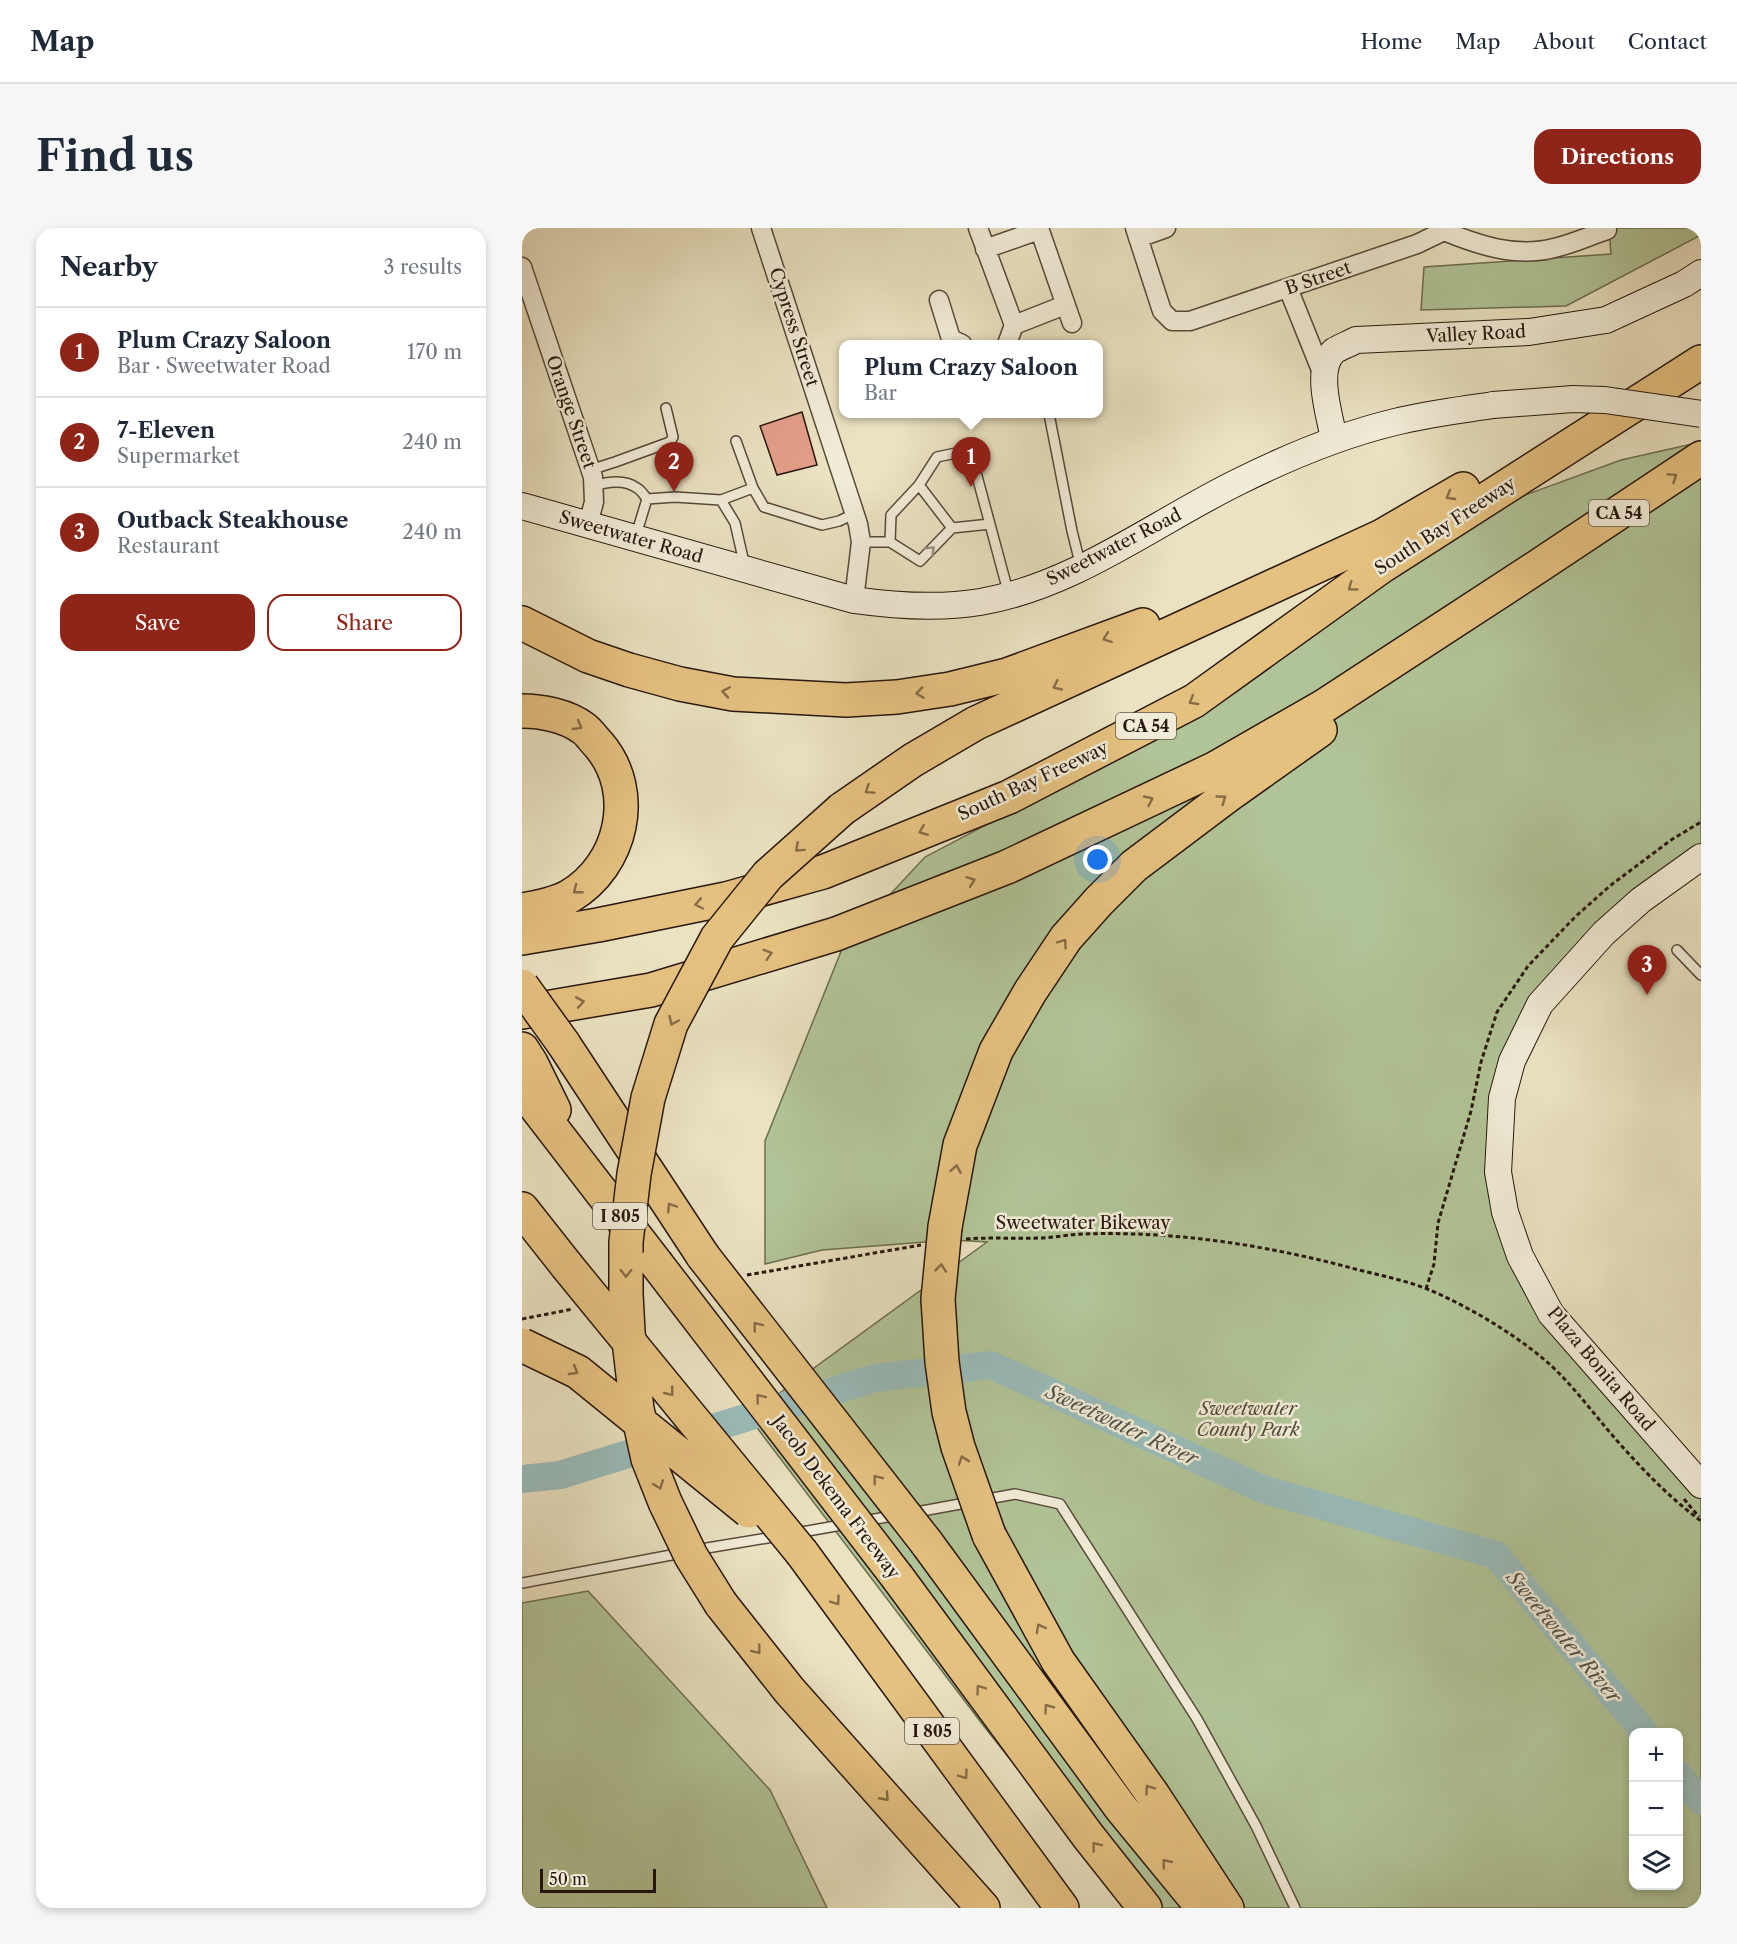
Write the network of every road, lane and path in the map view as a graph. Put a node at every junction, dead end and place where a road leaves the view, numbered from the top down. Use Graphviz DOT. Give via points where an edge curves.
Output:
graph roads {
  1 [pos="761,228"];
  2 [pos="978,228"];
  3 [pos="1166,228"];
  4 [pos="1039,229"];
  5 [pos="1443,230"];
  6 [pos="1607,230"];
  7 [pos="1136,233"];
  8 [pos="985,249"];
  9 [pos="522,267"];
  10 [pos="1701,273"];
  11 [pos="1288,288"];
  12 [pos="939,300"];
  13 [pos="1065,304"];
  14 [pos="1071,323"];
  15 [pos="1014,325"];
  16 [pos="953,340"];
  17 [pos="1009,340"];
  18 [pos="1701,353"];
  19 [pos="1701,362"];
  20 [pos="1323,375"];
  21 [pos="666,408"];
  22 [pos="1701,414"];
  23 [pos="1051,418"];
  24 [pos="1334,439"];
  25 [pos="736,441"];
  26 [pos="1701,458"];
  27 [pos="592,478"];
  28 [pos="919,485"];
  29 [pos="753,488"];
  30 [pos="647,499"];
  31 [pos="721,500"];
  32 [pos="522,506"];
  33 [pos="854,514"];
  34 [pos="588,524"];
  35 [pos="990,524"];
  36 [pos="952,528"];
  37 [pos="635,538"];
  38 [pos="861,542"];
  39 [pos="890,542"];
  40 [pos="1081,567"];
  41 [pos="1537,567"];
  42 [pos="746,570"];
  43 [pos="1282,583"];
  44 [pos="1009,595"];
  45 [pos="854,600"];
  46 [pos="522,623"];
  47 [pos="522,711"];
  48 [pos="1701,857"];
  49 [pos="522,910"];
  50 [pos="522,938"];
  51 [pos="1677,950"];
  52 [pos="1701,975"];
  53 [pos="522,986"];
  54 [pos="522,1012"];
  55 [pos="525,1067"];
  56 [pos="522,1209"];
  57 [pos="945,1237"];
  58 [pos="744,1275"];
  59 [pos="575,1309"];
  60 [pos="522,1319"];
  61 [pos="522,1345"];
  62 [pos="1698,1476"];
  63 [pos="1701,1521"];
  64 [pos="802,1553"];
  65 [pos="522,1583"];
  66 [pos="983,1908"];
  67 [pos="1062,1908"];
  68 [pos="1145,1908"];
  69 [pos="1203,1908"];
  70 [pos="1227,1908"];
  71 [pos="1295,1908"];
  1 -- 33 [label="street, Cypress Street"];
  2 -- 8 [label="street"];
  3 -- 7 [label="street"];
  4 -- 8 [label="street"];
  4 -- 13 [label="street"];
  5 -- 6 [label="street" via="1471,242 1528,252 1552,249"];
  5 -- 11 [label="street, B Street" via="1417,243"];
  7 -- 11 [label="street, B Street" via="1162,311 1172,321 1190,321"];
  8 -- 15 [label="street"];
  9 -- 27 [label="street, Orange Street"];
  10 -- 20 [label="main road, Valley Road" via="1606,320 1529,332 1356,340 1334,351"];
  11 -- 20 [label="street"];
  12 -- 16 [label="street"];
  13 -- 14 [label="street"];
  13 -- 15 [label="street"];
  15 -- 17 [label="street"];
  18 -- 43 [label="highway, one-way" via="1382,536"];
  19 -- 50 [label="highway, South Bay Freeway / CA 54, one-way" via="1382,566 1194,701 1009,797 824,872 726,899"];
  20 -- 24 [label="main road"];
  21 -- 27 [label="lane" via="673,437 670,442"];
  22 -- 24 [label="main road, Sweetwater Road, bridge" via="1573,399 1493,405 1396,422"];
  23 -- 40 [label="lane"];
  24 -- 40 [label="main road, Sweetwater Road" via="1237,482"];
  25 -- 29 [label="lane"];
  41 -- 26 [label="highway, CA 54, one-way"];
  27 -- 30 [label="lane" via="636,487"];
  27 -- 34 [label="street, Orange Street" via="594,502"];
  28 -- 35 [label="lane" via="937,457 970,450"];
  28 -- 36 [label="lane"];
  28 -- 39 [label="lane" via="891,515"];
  29 -- 31 [label="lane"];
  29 -- 33 [label="lane" via="764,507 822,525"];
  30 -- 31 [label="lane"];
  30 -- 37 [label="lane"];
  31 -- 42 [label="lane" via="735,523"];
  32 -- 34 [label="main road, Sweetwater Road"];
  33 -- 38 [label="street, Cypress Street"];
  34 -- 37 [label="main road, Sweetwater Road"];
  35 -- 36 [label="lane"];
  35 -- 44 [label="lane"];
  39 -- 36 [label="lane, one-way" via="920,561"];
  37 -- 42 [label="main road, Sweetwater Road"];
  38 -- 39 [label="lane"];
  38 -- 45 [label="street, Cypress Street"];
  40 -- 44 [label="main road, Sweetwater Road"];
  54 -- 41 [label="highway, CA 54, one-way" via="651,990 836,934 1007,867 1214,769 1324,706"];
  57 -- 41 [label="highway, one-way" via="960,1145 996,1051 1066,939 1099,901 1134,866 1174,835"];
  42 -- 45 [label="main road, Sweetwater Road"];
  43 -- 46 [label="highway, one-way" via="1219,597 1007,675 897,697 846,700 733,694 680,684 588,656"];
  43 -- 66 [label="highway, one-way, bridge" via="976,723 842,809 768,875 717,939 671,1024 648,1098 626,1242 626,1294 637,1409 648,1459 665,1502 691,1556 721,1604 789,1690"];
  44 -- 45 [label="main road, Sweetwater Road" via="930,607"];
  47 -- 49 [label="highway, one-way" via="562,717 584,728 605,752 618,780 621,819 614,847 597,875 569,897"];
  48 -- 62 [label="main road, Plaza Bonita Road" via="1641,900 1604,933 1540,1004 1512,1061 1502,1098 1498,1172 1505,1212 1520,1256 1551,1314"];
  51 -- 52 [label="lane"];
  69 -- 53 [label="highway, one-way, bridge" via="1121,1808 926,1542 703,1256"];
  68 -- 55 [label="highway, Jacob Dekema Freeway / I 805, one-way, bridge" via="583,1168"];
  56 -- 64 [label="highway, I 805, one-way, bridge"];
  57 -- 58 [label="path, Sweetwater Bikeway"];
  57 -- 63 [label="path, Sweetwater Bikeway" via="1035,1238 1082,1233 1201,1238 1300,1255 1438,1294 1489,1319 1541,1357 1641,1468"];
  70 -- 57 [label="highway, one-way, bridge" via="1058,1661 989,1535 949,1412 938,1299"];
  59 -- 60 [label="path"];
  61 -- 64 [label="highway, one-way, bridge" via="578,1372"];
  64 -- 67 [label="highway, I 805, one-way"];
  65 -- 71 [label="lane" via="1015,1494 1060,1504 1197,1719 1256,1826"];
}
